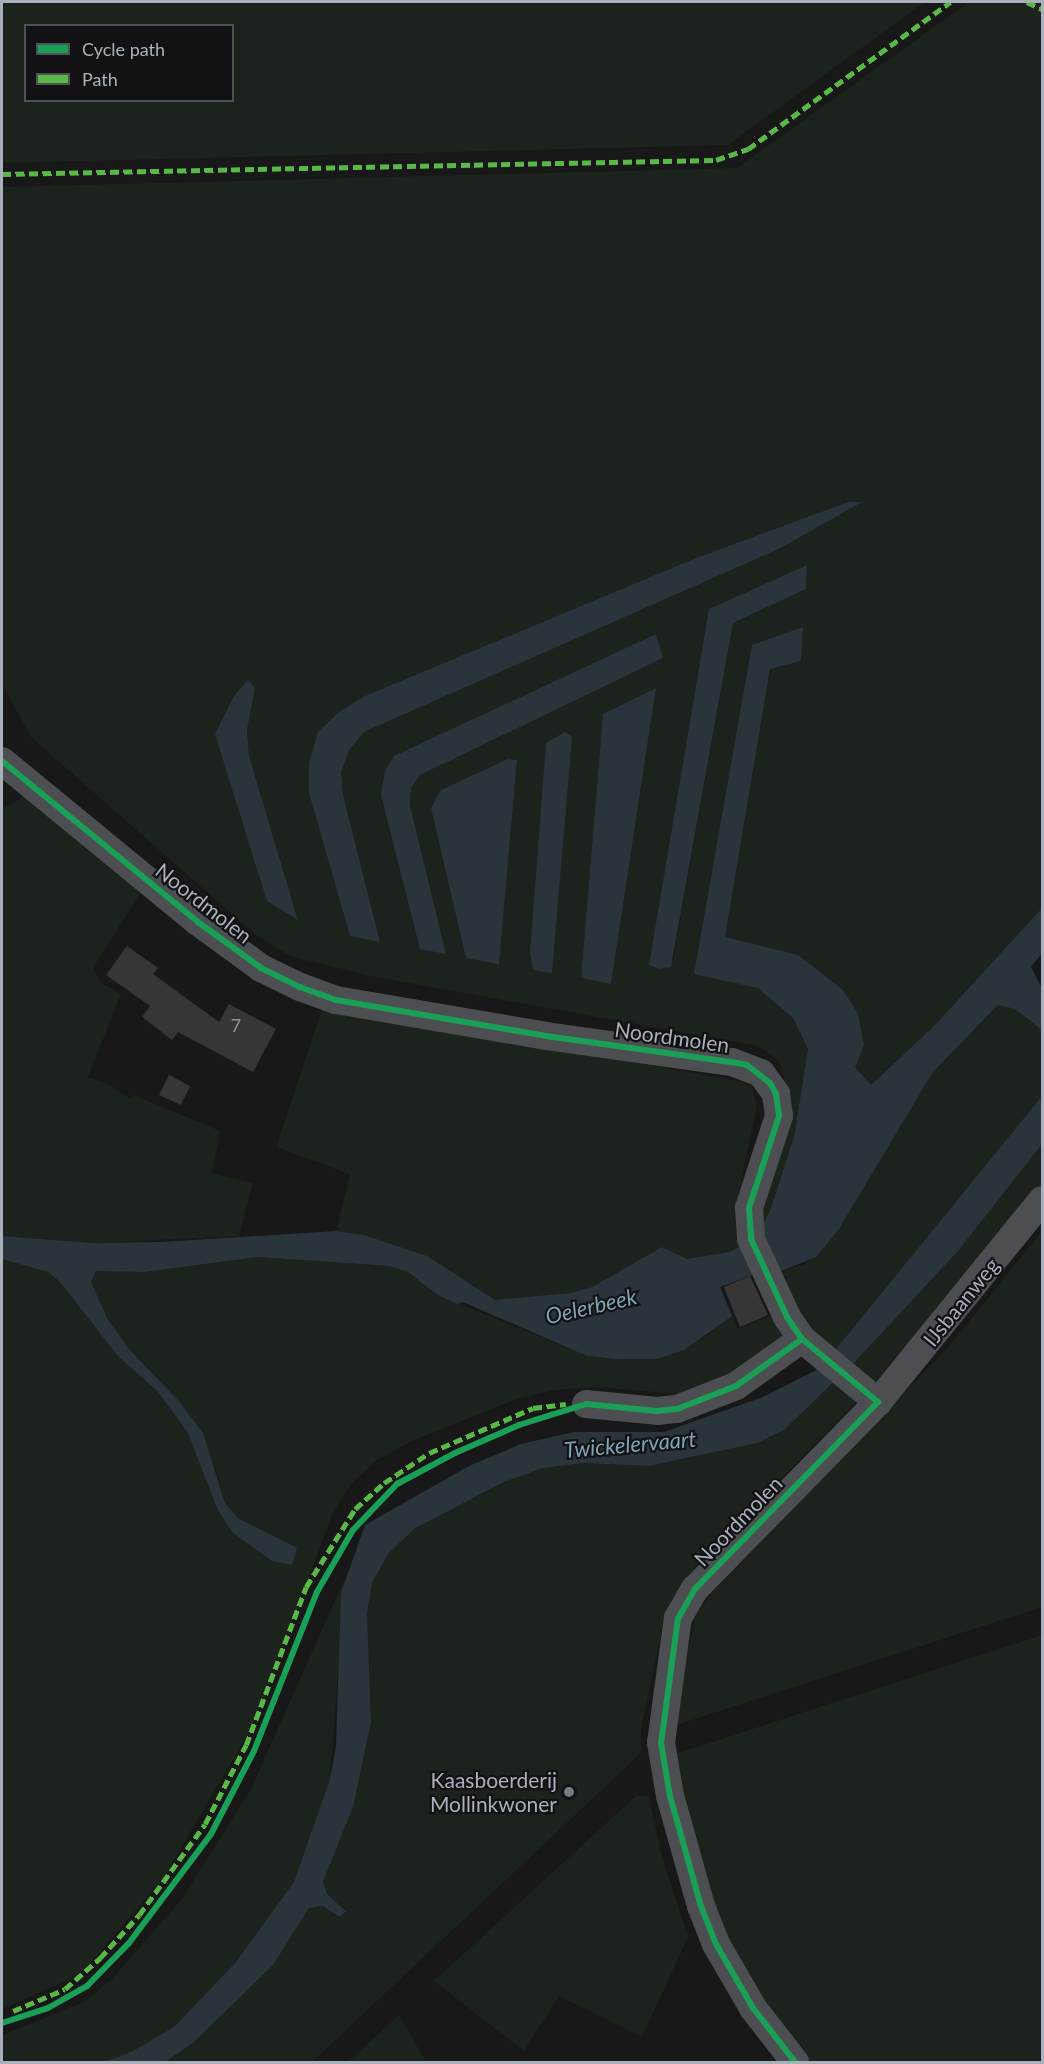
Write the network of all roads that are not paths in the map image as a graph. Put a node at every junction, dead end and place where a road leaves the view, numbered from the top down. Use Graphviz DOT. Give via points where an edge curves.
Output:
graph roads {
  1 [pos="2,761"];
  2 [pos="1042,1200"];
  3 [pos="802,1339"];
  4 [pos="878,1402"];
  5 [pos="586,1404"];
  6 [pos="795,2062"];
  1 -- 3 [label="street, Noordmolen" via="198,922 261,968 300,987 336,1000 546,1036 732,1062 761,1073 776,1094 779,1116 749,1208 752,1239 787,1317"];
  2 -- 4 [label="street, IJsbaanweg"];
  3 -- 4 [label="street, Noordmolen"];
  3 -- 5 [label="street" via="736,1386 676,1409 657,1411"];
  4 -- 6 [label="street, Noordmolen" via="695,1589 678,1618 663,1720 661,1743 667,1779 701,1906 731,1974"];
}
